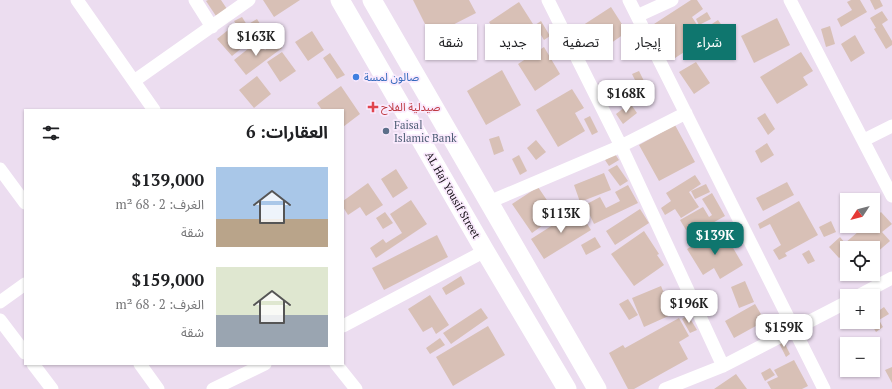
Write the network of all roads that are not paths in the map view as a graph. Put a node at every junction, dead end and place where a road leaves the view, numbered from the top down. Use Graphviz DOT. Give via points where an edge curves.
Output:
graph roads {
  1 [pos="76,0"];
  2 [pos="194,0"];
  3 [pos="249,0"];
  4 [pos="340,0"];
  5 [pos="372,0"];
  6 [pos="629,0"];
  7 [pos="672,0"];
  8 [pos="790,0"];
  9 [pos="552,1"];
  10 [pos="637,16"];
  11 [pos="212,27"];
  12 [pos="134,81"];
  13 [pos="153,109"];
  14 [pos="686,113"];
  15 [pos="892,126"];
  16 [pos="864,140"];
  17 [pos="621,146"];
  18 [pos="0,169"];
  19 [pos="892,196"];
  20 [pos="24,202"];
  21 [pos="488,202"];
  22 [pos="485,251"];
  23 [pos="892,278"];
  24 [pos="24,285"];
  25 [pos="871,289"];
  26 [pos="0,302"];
  27 [pos="840,306"];
  28 [pos="0,320"];
  29 [pos="344,325"];
  30 [pos="795,330"];
  31 [pos="24,353"];
  32 [pos="34,365"];
  33 [pos="141,365"];
  34 [pos="263,365"];
  35 [pos="337,365"];
  36 [pos="723,366"];
  37 [pos="52,389"];
  38 [pos="158,389"];
  39 [pos="213,389"];
  40 [pos="356,389"];
  41 [pos="567,389"];
  42 [pos="597,389"];
  43 [pos="665,389"];
  44 [pos="824,389"];
  1 -- 12 [label="street"];
  2 -- 11 [label="street"];
  3 -- 11 [label="street"];
  4 -- 22 [label="main road, AL Haj Yousif Street"];
  5 -- 21 [label="main road"];
  6 -- 10 [label="street"];
  7 -- 10 [label="street"];
  8 -- 16 [label="street"];
  9 -- 17 [label="street"];
  10 -- 14 [label="street"];
  11 -- 12 [label="street"];
  12 -- 13 [label="street"];
  14 -- 17 [label="street"];
  14 -- 30 [label="street"];
  15 -- 16 [label="street"];
  16 -- 19 [label="street"];
  17 -- 21 [label="street"];
  17 -- 36 [label="street"];
  18 -- 20 [label="street"];
  21 -- 42 [label="main road"];
  22 -- 29 [label="street"];
  22 -- 41 [label="main road, AL Haj Yousif Street"];
  23 -- 25 [label="street"];
  24 -- 26 [label="street"];
  27 -- 30 [label="street"];
  28 -- 31 [label="street"];
  30 -- 36 [label="street"];
  30 -- 44 [label="street"];
  32 -- 37 [label="street"];
  33 -- 38 [label="street"];
  34 -- 39 [label="street"];
  35 -- 40 [label="street"];
  36 -- 43 [label="street"];
}
